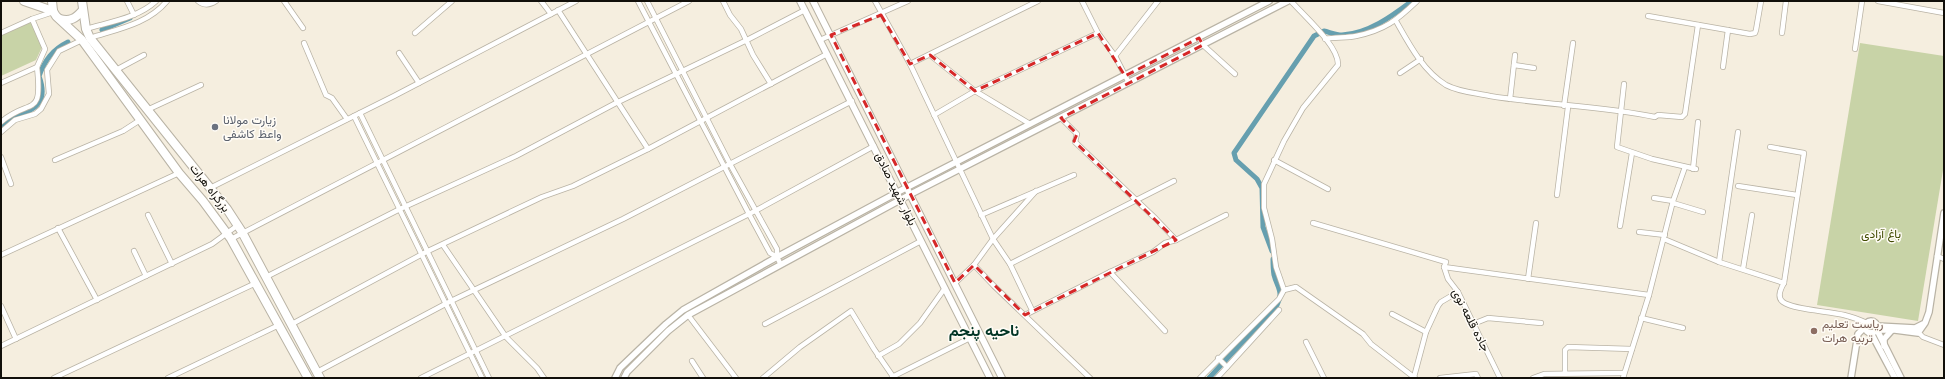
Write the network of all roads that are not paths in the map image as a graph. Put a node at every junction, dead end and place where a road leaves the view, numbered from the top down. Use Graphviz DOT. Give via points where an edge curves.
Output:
graph roads {
  1 [pos="24,1"];
  2 [pos="52,1"];
  3 [pos="82,1"];
  4 [pos="127,1"];
  5 [pos="155,1"];
  6 [pos="167,1"];
  7 [pos="198,1"];
  8 [pos="216,1"];
  9 [pos="284,1"];
  10 [pos="452,1"];
  11 [pos="541,1"];
  12 [pos="576,1"];
  13 [pos="638,1"];
  14 [pos="647,1"];
  15 [pos="689,1"];
  16 [pos="724,1"];
  17 [pos="800,1"];
  18 [pos="813,1"];
  19 [pos="875,1"];
  20 [pos="908,1"];
  21 [pos="1038,1"];
  22 [pos="1082,1"];
  23 [pos="1158,1"];
  24 [pos="1269,1"];
  25 [pos="1289,1"];
  26 [pos="1418,1"];
  27 [pos="1761,1"];
  28 [pos="1786,1"];
  29 [pos="1862,1"];
  30 [pos="1878,1"];
  31 [pos="161,8"];
  32 [pos="558,10"];
  33 [pos="805,10"];
  34 [pos="53,11"];
  35 [pos="82,11"];
  36 [pos="1944,13"];
  37 [pos="551,14"];
  38 [pos="881,14"];
  39 [pos="134,15"];
  40 [pos="1648,16"];
  41 [pos="59,18"];
  42 [pos="32,19"];
  43 [pos="656,19"];
  44 [pos="1396,21"];
  45 [pos="649,23"];
  46 [pos="1698,25"];
  47 [pos="303,28"];
  48 [pos="86,29"];
  49 [pos="1728,30"];
  50 [pos="1,33"];
  51 [pos="415,33"];
  52 [pos="1098,33"];
  53 [pos="1782,33"];
  54 [pos="831,35"];
  55 [pos="90,38"];
  56 [pos="1199,38"];
  57 [pos="1325,39"];
  58 [pos="82,40"];
  59 [pos="747,40"];
  60 [pos="820,40"];
  61 [pos="304,43"];
  62 [pos="1573,43"];
  63 [pos="1203,45"];
  64 [pos="1855,49"];
  65 [pos="400,54"];
  66 [pos="827,54"];
  67 [pos="144,55"];
  68 [pos="587,55"];
  69 [pos="930,55"];
  70 [pos="1515,55"];
  71 [pos="1115,56"];
  72 [pos="1421,59"];
  73 [pos="910,64"];
  74 [pos="1514,65"];
  75 [pos="37,67"];
  76 [pos="1723,67"];
  77 [pos="1534,68"];
  78 [pos="116,70"];
  79 [pos="682,70"];
  80 [pos="1400,73"];
  81 [pos="675,74"];
  82 [pos="1235,74"];
  83 [pos="1125,76"];
  84 [pos="1,83"];
  85 [pos="419,83"];
  86 [pos="1129,83"];
  87 [pos="771,84"];
  88 [pos="1624,84"];
  89 [pos="201,86"];
  90 [pos="975,91"];
  91 [pos="1510,99"];
  92 [pos="852,101"];
  93 [pos="616,103"];
  94 [pos="1566,106"];
  95 [pos="147,110"];
  96 [pos="1620,110"];
  97 [pos="360,113"];
  98 [pos="934,115"];
  99 [pos="354,116"];
  100 [pos="707,118"];
  101 [pos="1061,118"];
  102 [pos="347,119"];
  103 [pos="140,120"];
  104 [pos="700,121"];
  105 [pos="1,122"];
  106 [pos="1698,122"];
  107 [pos="1030,124"];
  108 [pos="1,132"];
  109 [pos="1738,132"];
  110 [pos="874,146"];
  111 [pos="1770,147"];
  112 [pos="648,149"];
  113 [pos="1632,153"];
  114 [pos="1,157"];
  115 [pos="55,160"];
  116 [pos="383,160"];
  117 [pos="1274,160"];
  118 [pos="956,162"];
  119 [pos="378,163"];
  120 [pos="730,164"];
  121 [pos="723,167"];
  122 [pos="1685,167"];
  123 [pos="960,170"];
  124 [pos="179,173"];
  125 [pos="1074,174"];
  126 [pos="1174,181"];
  127 [pos="11,184"];
  128 [pos="1738,186"];
  129 [pos="907,187"];
  130 [pos="210,188"];
  131 [pos="1328,189"];
  132 [pos="1036,190"];
  133 [pos="898,192"];
  134 [pos="911,194"];
  135 [pos="1557,195"];
  136 [pos="1797,195"];
  137 [pos="1654,198"];
  138 [pos="1136,199"];
  139 [pos="901,200"];
  140 [pos="1673,202"];
  141 [pos="407,207"];
  142 [pos="400,209"];
  143 [pos="755,211"];
  144 [pos="1703,212"];
  145 [pos="1944,213"];
  146 [pos="749,214"];
  147 [pos="148,215"];
  148 [pos="981,215"];
  149 [pos="1226,215"];
  150 [pos="1752,215"];
  151 [pos="1313,223"];
  152 [pos="1536,223"];
  153 [pos="1620,226"];
  154 [pos="58,228"];
  155 [pos="240,228"];
  156 [pos="1639,232"];
  157 [pos="229,236"];
  158 [pos="1664,237"];
  159 [pos="993,239"];
  160 [pos="921,240"];
  161 [pos="1176,240"];
  162 [pos="443,245"];
  163 [pos="134,251"];
  164 [pos="428,251"];
  165 [pos="1,255"];
  166 [pos="422,255"];
  167 [pos="1937,256"];
  168 [pos="777,257"];
  169 [pos="1944,259"];
  170 [pos="1719,262"];
  171 [pos="780,263"];
  172 [pos="172,264"];
  173 [pos="1010,264"];
  174 [pos="974,265"];
  175 [pos="1445,265"];
  176 [pos="1743,269"];
  177 [pos="1110,272"];
  178 [pos="146,276"];
  179 [pos="266,277"];
  180 [pos="1528,279"];
  181 [pos="256,283"];
  182 [pos="955,283"];
  183 [pos="1784,283"];
  184 [pos="945,288"];
  185 [pos="474,289"];
  186 [pos="1284,290"];
  187 [pos="1458,292"];
  188 [pos="1648,294"];
  189 [pos="97,300"];
  190 [pos="451,301"];
  191 [pos="446,304"];
  192 [pos="1,306"];
  193 [pos="281,306"];
  194 [pos="1032,310"];
  195 [pos="1280,310"];
  196 [pos="271,311"];
  197 [pos="1392,314"];
  198 [pos="688,315"];
  199 [pos="1025,315"];
  200 [pos="1641,318"];
  201 [pos="1541,323"];
  202 [pos="292,324"];
  203 [pos="765,324"];
  204 [pos="1474,324"];
  205 [pos="279,325"];
  206 [pos="1866,325"];
  207 [pos="1683,328"];
  208 [pos="1877,328"];
  209 [pos="1895,330"];
  210 [pos="1916,330"];
  211 [pos="1165,331"];
  212 [pos="1426,332"];
  213 [pos="1871,333"];
  214 [pos="506,337"];
  215 [pos="970,338"];
  216 [pos="16,339"];
  217 [pos="1306,342"];
  218 [pos="1944,345"];
  219 [pos="1,346"];
  220 [pos="1884,346"];
  221 [pos="1632,348"];
  222 [pos="475,351"];
  223 [pos="469,354"];
  224 [pos="878,356"];
  225 [pos="1218,358"];
  226 [pos="692,361"];
  227 [pos="1227,367"];
  228 [pos="1565,373"];
  229 [pos="318,375"];
  230 [pos="1623,376"];
  231 [pos="1415,377"];
  232 [pos="54,378"];
  233 [pos="168,378"];
  234 [pos="308,378"];
  235 [pos="422,378"];
  236 [pos="482,378"];
  237 [pos="489,378"];
  238 [pos="544,378"];
  239 [pos="615,378"];
  240 [pos="624,378"];
  241 [pos="703,378"];
  242 [pos="736,378"];
  243 [pos="763,378"];
  244 [pos="892,378"];
  245 [pos="990,378"];
  246 [pos="1002,378"];
  247 [pos="1090,378"];
  248 [pos="1200,378"];
  249 [pos="1217,378"];
  250 [pos="1324,378"];
  251 [pos="1440,378"];
  252 [pos="1478,378"];
  253 [pos="1500,378"];
  254 [pos="1533,378"];
  255 [pos="1851,378"];
  256 [pos="1896,378"];
  257 [pos="1901,378"];
  1 -- 34 [label="highway"];
  2 -- 34 [label="highway"];
  3 -- 35 [label="highway, بزرگراه هرات"];
  4 -- 39 [label="street"];
  5 -- 31 [label="street"];
  5 -- 39 [label="street" via="146,10"];
  6 -- 31 [label="street"];
  7 -- 8 [label="street" via="202,5"];
  9 -- 47 [label="street"];
  10 -- 51 [label="street"];
  11 -- 37 [label="street"];
  12 -- 32 [label="street"];
  13 -- 45 [label="street"];
  14 -- 43 [label="street"];
  15 -- 43 [label="street"];
  16 -- 59 [label="street"];
  17 -- 33 [label="main road, بلوار شهید صادق"];
  18 -- 54 [label="main road, بلوار شهید صادق"];
  19 -- 38 [label="street"];
  20 -- 38 [label="street"];
  21 -- 69 [label="street"];
  22 -- 52 [label="street"];
  23 -- 71 [label="street"];
  24 -- 56 [label="street"];
  25 -- 57 [label="street"];
  25 -- 63 [label="street"];
  26 -- 44 [label="street"];
  27 -- 49 [label="street" via="1754,33"];
  28 -- 53 [label="street"];
  29 -- 64 [label="street"];
  30 -- 36 [label="street"];
  31 -- 55 [label="street" via="146,19"];
  32 -- 37 [label="street"];
  32 -- 68 [label="street"];
  33 -- 59 [label="street"];
  33 -- 60 [label="main road, بلوار شهید صادق"];
  34 -- 41 [label="highway, بزرگراه هرات"];
  34 -- 42 [label="street"];
  35 -- 41 [label="highway" via="74,19"];
  35 -- 48 [label="highway, بزرگراه هرات"];
  37 -- 85 [label="street"];
  38 -- 54 [label="street"];
  38 -- 73 [label="street"];
  39 -- 48 [label="street"];
  40 -- 46 [label="street"];
  41 -- 58 [label="highway, بزرگراه هرات"];
  42 -- 50 [label="street"];
  42 -- 75 [label="street" via="46,49"];
  43 -- 45 [label="street"];
  43 -- 79 [label="street"];
  44 -- 57 [label="street" via="1355,36"];
  44 -- 72 [label="street" via="1413,51"];
  45 -- 68 [label="street"];
  45 -- 81 [label="street"];
  46 -- 49 [label="street"];
  46 -- 96 [label="street" via="1685,114 1682,117 1655,117"];
  48 -- 55 [label="highway, بزرگراه هرات"];
  49 -- 76 [label="street"];
  52 -- 71 [label="street"];
  52 -- 90 [label="street"];
  54 -- 60 [label="street"];
  54 -- 129 [label="main road, بلوار شهید صادق"];
  55 -- 78 [label="highway, بزرگراه هرات"];
  56 -- 63 [label="street"];
  56 -- 83 [label="street"];
  57 -- 117 [label="street" via="1338,56 1338,65 1303,108"];
  58 -- 103 [label="highway, بزرگراه هرات"];
  58 -- 108 [label="street" via="59,51 47,70 49,94 41,109 35,114 15,120"];
  59 -- 79 [label="street"];
  59 -- 87 [label="street"];
  60 -- 66 [label="main road, بلوار شهید صادق"];
  61 -- 102 [label="street" via="326,95 332,98"];
  62 -- 94 [label="street"];
  63 -- 82 [label="street"];
  63 -- 86 [label="street"];
  65 -- 85 [label="street"];
  66 -- 87 [label="street"];
  66 -- 92 [label="main road, بلوار شهید صادق"];
  67 -- 78 [label="street"];
  68 -- 93 [label="street"];
  68 -- 116 [label="street"];
  69 -- 73 [label="street"];
  69 -- 90 [label="street"];
  70 -- 74 [label="street"];
  71 -- 83 [label="street"];
  72 -- 80 [label="street"];
  72 -- 91 [label="street" via="1436,78 1447,86"];
  73 -- 98 [label="street"];
  74 -- 77 [label="street"];
  74 -- 91 [label="street"];
  75 -- 84 [label="street"];
  75 -- 105 [label="street" via="37,100 29,108 9,115"];
  78 -- 95 [label="highway, بزرگراه هرات"];
  79 -- 81 [label="street"];
  79 -- 100 [label="street"];
  81 -- 93 [label="street"];
  81 -- 104 [label="street"];
  83 -- 86 [label="street"];
  83 -- 107 [label="street"];
  85 -- 97 [label="street"];
  86 -- 101 [label="street"];
  87 -- 100 [label="street"];
  88 -- 96 [label="street"];
  89 -- 95 [label="street"];
  90 -- 98 [label="street"];
  90 -- 107 [label="street"];
  91 -- 94 [label="street"];
  92 -- 110 [label="main road, بلوار شهید صادق"];
  92 -- 120 [label="street"];
  93 -- 112 [label="street"];
  93 -- 141 [label="street" via="516,156"];
  94 -- 96 [label="street"];
  94 -- 135 [label="street"];
  95 -- 130 [label="highway, بزرگراه هرات"];
  96 -- 113 [label="street" via="1617,147"];
  97 -- 99 [label="street"];
  97 -- 116 [label="street"];
  98 -- 118 [label="street"];
  99 -- 102 [label="street"];
  99 -- 119 [label="street"];
  100 -- 104 [label="street"];
  100 -- 120 [label="street"];
  101 -- 123 [label="street"];
  101 -- 138 [label="street" via="1078,134 1075,142"];
  102 -- 130 [label="street"];
  103 -- 115 [label="street" via="123,131"];
  103 -- 124 [label="highway, بزرگراه هرات"];
  104 -- 112 [label="street"];
  104 -- 121 [label="street"];
  106 -- 122 [label="street" via="1694,169"];
  107 -- 118 [label="street"];
  109 -- 170 [label="street"];
  110 -- 133 [label="main road, بلوار شهید صادق"];
  110 -- 143 [label="street"];
  111 -- 136 [label="street" via="1804,153"];
  112 -- 162 [label="street"];
  113 -- 122 [label="street"];
  113 -- 153 [label="street"];
  114 -- 127 [label="street"];
  116 -- 119 [label="street"];
  116 -- 141 [label="street"];
  117 -- 131 [label="street"];
  117 -- 186 [label="street" via="1264,184 1264,208 1276,267"];
  118 -- 123 [label="street"];
  118 -- 129 [label="street"];
  119 -- 142 [label="street"];
  119 -- 155 [label="street"];
  120 -- 121 [label="street"];
  120 -- 143 [label="street"];
  121 -- 146 [label="street"];
  121 -- 185 [label="street" via="623,219"];
  122 -- 140 [label="street"];
  123 -- 134 [label="street"];
  123 -- 148 [label="street"];
  124 -- 154 [label="street"];
  124 -- 157 [label="highway, بزرگراه هرات"];
  125 -- 132 [label="street"];
  126 -- 138 [label="street"];
  128 -- 136 [label="street"];
  129 -- 133 [label="street"];
  129 -- 134 [label="main road, بلوار شهید صادق"];
  130 -- 155 [label="highway, بزرگراه هرات"];
  132 -- 148 [label="street"];
  132 -- 159 [label="street"];
  133 -- 139 [label="main road, بلوار شهید صادق"];
  133 -- 168 [label="street"];
  134 -- 139 [label="street"];
  134 -- 182 [label="main road, بلوار شهید صادق"];
  136 -- 183 [label="street"];
  137 -- 140 [label="street"];
  138 -- 161 [label="street"];
  138 -- 173 [label="street"];
  139 -- 160 [label="main road, بلوار شهید صادق"];
  139 -- 171 [label="street"];
  140 -- 144 [label="street"];
  140 -- 158 [label="street"];
  141 -- 142 [label="street"];
  141 -- 164 [label="street"];
  142 -- 166 [label="street"];
  142 -- 179 [label="street"];
  143 -- 146 [label="street"];
  143 -- 168 [label="street" via="777,249"];
  145 -- 167 [label="street"];
  146 -- 168 [label="street" via="770,253"];
  146 -- 214 [label="street"];
  147 -- 172 [label="street"];
  148 -- 159 [label="street"];
  149 -- 161 [label="street"];
  150 -- 176 [label="street"];
  151 -- 175 [label="street"];
  152 -- 180 [label="street"];
  154 -- 165 [label="street"];
  154 -- 189 [label="street"];
  155 -- 157 [label="street"];
  155 -- 157 [label="street"];
  155 -- 179 [label="highway, بزرگراه هرات"];
  156 -- 158 [label="street"];
  157 -- 172 [label="street"];
  157 -- 181 [label="highway, بزرگراه هرات"];
  158 -- 170 [label="street"];
  158 -- 188 [label="street"];
  159 -- 173 [label="street"];
  159 -- 174 [label="street"];
  160 -- 184 [label="main road, بلوار شهید صادق"];
  160 -- 203 [label="street"];
  161 -- 177 [label="street" via="1165,243 1153,252"];
  162 -- 164 [label="street"];
  162 -- 185 [label="street"];
  163 -- 178 [label="street"];
  164 -- 166 [label="street"];
  164 -- 190 [label="street"];
  166 -- 191 [label="street"];
  166 -- 202 [label="street"];
  167 -- 169 [label="street"];
  167 -- 210 [label="street" via="1929,312 1925,323"];
  168 -- 171 [label="street"];
  168 -- 239 [label="street" via="683,310 626,363"];
  170 -- 176 [label="street"];
  171 -- 198 [label="street"];
  172 -- 178 [label="street"];
  173 -- 194 [label="street"];
  174 -- 182 [label="street"];
  174 -- 199 [label="street"];
  175 -- 180 [label="street"];
  175 -- 187 [label="street, جاده قلعه نوی" via="1448,279"];
  176 -- 183 [label="street"];
  177 -- 194 [label="street"];
  177 -- 211 [label="street"];
  178 -- 189 [label="street"];
  179 -- 193 [label="highway, بزرگراه هرات"];
  180 -- 188 [label="street"];
  181 -- 196 [label="highway, بزرگراه هرات"];
  181 -- 232 [label="street"];
  182 -- 246 [label="main road, بلوار شهید صادق"];
  183 -- 206 [label="street" via="1780,289 1783,302 1844,315"];
  184 -- 215 [label="main road, بلوار شهید صادق"];
  184 -- 224 [label="street" via="920,323 899,344"];
  185 -- 190 [label="street"];
  185 -- 214 [label="street"];
  186 -- 225 [label="street"];
  186 -- 231 [label="street" via="1296,287 1302,290 1310,299 1363,334 1371,344"];
  187 -- 204 [label="street, جاده قلعه نوی"];
  187 -- 212 [label="street" via="1441,302"];
  188 -- 200 [label="street"];
  189 -- 216 [label="street"];
  190 -- 191 [label="street"];
  190 -- 222 [label="street"];
  191 -- 223 [label="street"];
  191 -- 229 [label="street"];
  192 -- 216 [label="street"];
  193 -- 196 [label="highway"];
  193 -- 202 [label="highway, بزرگراه هرات"];
  194 -- 199 [label="street"];
  195 -- 227 [label="street"];
  196 -- 205 [label="highway, بزرگراه هرات"];
  197 -- 212 [label="street"];
  198 -- 240 [label="street" via="668,331"];
  198 -- 242 [label="street"];
  199 -- 247 [label="street"];
  200 -- 207 [label="street"];
  200 -- 221 [label="street"];
  201 -- 204 [label="street" via="1488,318"];
  202 -- 229 [label="highway, بزرگراه هرات"];
  204 -- 253 [label="street, جاده قلعه نوی"];
  205 -- 233 [label="street"];
  205 -- 234 [label="highway, بزرگراه هرات"];
  206 -- 208 [label="street" via="1872,321"];
  206 -- 213 [label="street" via="1867,331"];
  206 -- 255 [label="street" via="1858,334"];
  208 -- 209 [label="street"];
  208 -- 210 [label="street"];
  208 -- 213 [label="street"];
  208 -- 220 [label="street"];
  209 -- 210 [label="street"];
  209 -- 220 [label="street" via="1887,334"];
  210 -- 218 [label="street" via="1923,337"];
  212 -- 231 [label="street"];
  213 -- 256 [label="street"];
  214 -- 222 [label="street"];
  214 -- 238 [label="street"];
  215 -- 244 [label="street"];
  215 -- 245 [label="main road, بلوار شهید صادق"];
  216 -- 219 [label="street"];
  217 -- 250 [label="street"];
  220 -- 257 [label="street"];
  221 -- 228 [label="street" via="1568,347 1565,350"];
  221 -- 230 [label="street"];
  222 -- 223 [label="street"];
  222 -- 237 [label="street"];
  223 -- 235 [label="street"];
  223 -- 236 [label="street"];
  224 -- 243 [label="street" via="851,312"];
  224 -- 244 [label="street"];
  225 -- 227 [label="street"];
  225 -- 248 [label="street"];
  226 -- 241 [label="street"];
  227 -- 249 [label="street"];
  228 -- 230 [label="street"];
  228 -- 254 [label="street" via="1544,374"];
  251 -- 252 [label="street" via="1476,374"];
}
